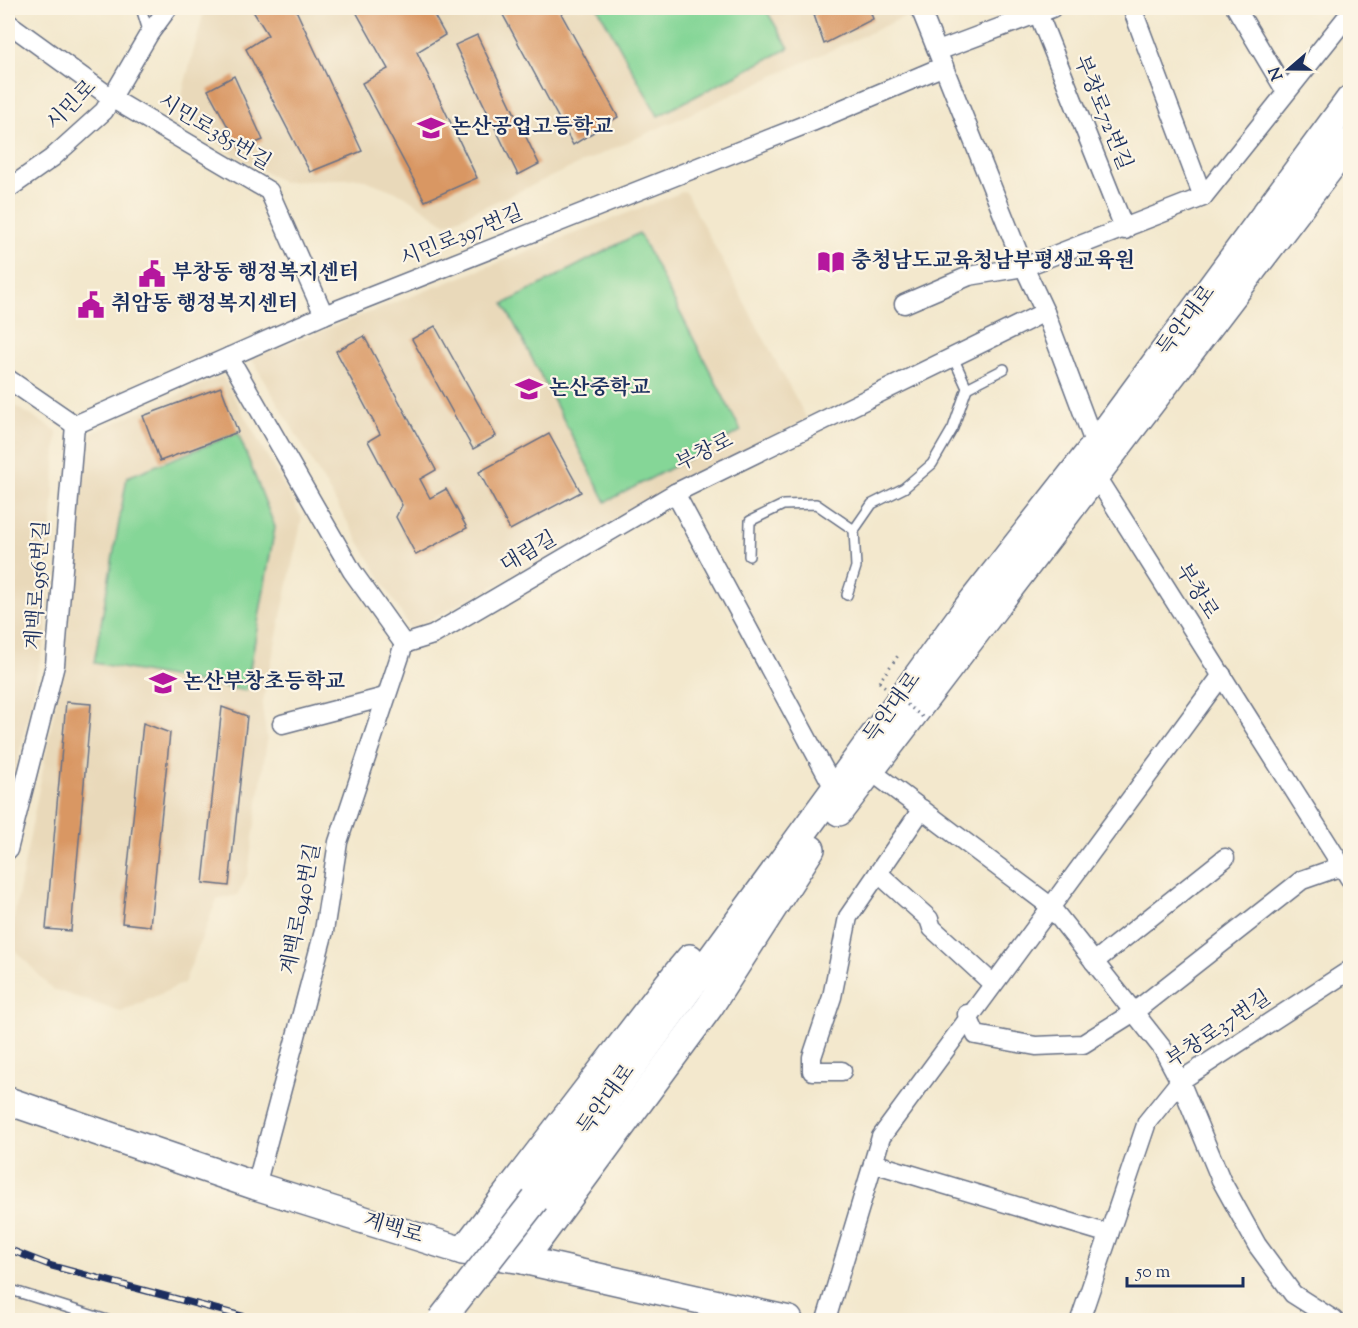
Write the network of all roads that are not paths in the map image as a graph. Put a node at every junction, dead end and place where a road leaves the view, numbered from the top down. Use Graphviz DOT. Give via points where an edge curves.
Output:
graph roads {
  1 [pos="141,8"];
  2 [pos="168,8"];
  3 [pos="920,8"];
  4 [pos="1132,8"];
  5 [pos="1236,8"];
  6 [pos="1042,9"];
  7 [pos="1350,13"];
  8 [pos="8,23"];
  9 [pos="149,33"];
  10 [pos="941,59"];
  11 [pos="1286,92"];
  12 [pos="113,99"];
  13 [pos="1350,99"];
  14 [pos="1350,142"];
  15 [pos="8,189"];
  16 [pos="1203,197"];
  17 [pos="1125,230"];
  18 [pos="1024,267"];
  19 [pos="904,304"];
  20 [pos="1045,312"];
  21 [pos="324,315"];
  22 [pos="229,357"];
  23 [pos="953,357"];
  24 [pos="1004,369"];
  25 [pos="8,379"];
  26 [pos="966,388"];
  27 [pos="75,425"];
  28 [pos="1095,445"];
  29 [pos="1095,475"];
  30 [pos="675,493"];
  31 [pos="854,530"];
  32 [pos="749,556"];
  33 [pos="847,595"];
  34 [pos="404,644"];
  35 [pos="1222,675"];
  36 [pos="385,697"];
  37 [pos="282,724"];
  38 [pos="871,771"];
  39 [pos="834,788"];
  40 [pos="921,809"];
  41 [pos="12,815"];
  42 [pos="804,844"];
  43 [pos="8,850"];
  44 [pos="1226,858"];
  45 [pos="1346,872"];
  46 [pos="878,873"];
  47 [pos="1050,906"];
  48 [pos="1094,962"];
  49 [pos="1350,970"];
  50 [pos="993,984"];
  51 [pos="1134,1012"];
  52 [pos="968,1016"];
  53 [pos="842,1071"];
  54 [pos="1180,1080"];
  55 [pos="8,1101"];
  56 [pos="873,1163"];
  57 [pos="256,1186"];
  58 [pos="539,1209"];
  59 [pos="1109,1234"];
  60 [pos="463,1251"];
  61 [pos="523,1260"];
  62 [pos="8,1289"];
  63 [pos="107,1320"];
  64 [pos="441,1320"];
  65 [pos="463,1320"];
  66 [pos="789,1320"];
  67 [pos="826,1320"];
  68 [pos="1080,1320"];
  69 [pos="1334,1320"];
  1 -- 9 [label="lane"];
  2 -- 9 [label="street, 시민로"];
  3 -- 10 [label="street"];
  4 -- 16 [label="street"];
  5 -- 11 [label="street"];
  6 -- 10 [label="street, 시민로397번길"];
  6 -- 17 [label="street, 부창로72번길"];
  7 -- 11 [label="street"];
  8 -- 12 [label="street, 시민로385번길"];
  9 -- 12 [label="street, 시민로"];
  10 -- 18 [label="street"];
  10 -- 21 [label="street, 시민로397번길" via="812,122"];
  11 -- 16 [label="street"];
  12 -- 15 [label="street, 시민로" via="81,134"];
  12 -- 21 [label="street, 시민로385번길" via="269,191"];
  13 -- 28 [label="street, 득안대로"];
  14 -- 29 [label="street, 득안대로"];
  16 -- 17 [label="street"];
  17 -- 18 [label="street"];
  18 -- 19 [label="street" via="969,276"];
  18 -- 20 [label="street"];
  20 -- 23 [label="street, 부창로"];
  20 -- 28 [label="street"];
  21 -- 22 [label="street, 시민로397번길"];
  22 -- 27 [label="street, 시민로397번길"];
  22 -- 34 [label="street" via="352,571"];
  23 -- 26 [label="lane"];
  23 -- 30 [label="street, 부창로"];
  24 -- 26 [label="lane"];
  25 -- 27 [label="street"];
  26 -- 31 [label="lane" via="953,428 932,464 904,488 872,504"];
  27 -- 41 [label="street, 계백로956번길" via="55,664"];
  28 -- 29 [label="street"];
  28 -- 39 [label="street, 득안대로" via="964,612"];
  29 -- 35 [label="street, 부창로"];
  29 -- 38 [label="street, 득안대로"];
  30 -- 34 [label="street, 대림길" via="433,635"];
  30 -- 39 [label="street"];
  31 -- 32 [label="lane" via="816,504 783,505 750,521"];
  31 -- 33 [label="lane" via="856,567"];
  34 -- 36 [label="street, 계백로940번길"];
  35 -- 45 [label="street, 부창로"];
  35 -- 47 [label="street"];
  36 -- 37 [label="street"];
  36 -- 57 [label="street, 계백로940번길" via="338,842 324,931"];
  38 -- 40 [label="street"];
  38 -- 42 [label="street, 득안대로"];
  39 -- 42 [label="street, 득안대로"];
  40 -- 46 [label="street"];
  40 -- 47 [label="street"];
  41 -- 43 [label="street, 계백로956번길"];
  42 -- 58 [label="street, 득안대로"];
  42 -- 60 [label="street" via="668,984"];
  42 -- 61 [label="street" via="710,1006"];
  44 -- 48 [label="street"];
  45 -- 51 [label="street" via="1302,880"];
  46 -- 50 [label="street"];
  46 -- 53 [label="street" via="848,917 832,997 812,1057 812,1071"];
  47 -- 48 [label="street"];
  47 -- 50 [label="street"];
  48 -- 51 [label="street"];
  49 -- 54 [label="street, 부창로37번길"];
  50 -- 52 [label="street"];
  51 -- 52 [label="street" via="1083,1044 1036,1046 976,1035"];
  51 -- 54 [label="street" via="1163,1049"];
  52 -- 56 [label="street" via="881,1137"];
  54 -- 59 [label="street, 부창로37번길" via="1147,1122"];
  54 -- 69 [label="street" via="1221,1180 1257,1245 1293,1294"];
  55 -- 57 [label="street, 계백로"];
  56 -- 59 [label="street"];
  56 -- 67 [label="street"];
  57 -- 60 [label="street, 계백로"];
  58 -- 64 [label="street, 득안대로, bridge"];
  58 -- 65 [label="street, 득안대로"];
  59 -- 68 [label="street, 부창로37번길"];
  60 -- 61 [label="street, 계백로"];
  61 -- 66 [label="street, 계백로"];
  62 -- 63 [label="lane"];
}
